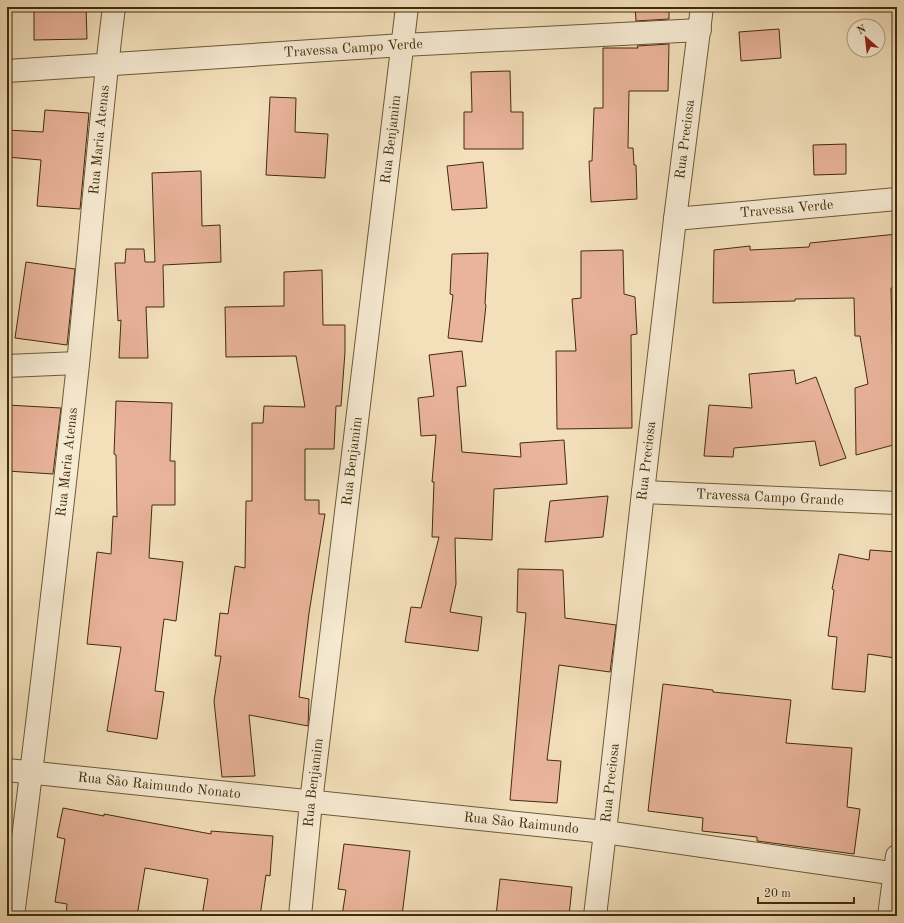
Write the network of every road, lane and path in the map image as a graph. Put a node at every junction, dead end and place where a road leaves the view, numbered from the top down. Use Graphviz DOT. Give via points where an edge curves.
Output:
graph roads {
  1 [pos="114,7"];
  2 [pos="407,7"];
  3 [pos="702,7"];
  4 [pos="700,30"];
  5 [pos="403,45"];
  6 [pos="107,64"];
  7 [pos="7,71"];
  8 [pos="897,198"];
  9 [pos="675,219"];
  10 [pos="78,363"];
  11 [pos="7,366"];
  12 [pos="643,492"];
  13 [pos="897,503"];
  14 [pos="7,770"];
  15 [pos="32,773"];
  16 [pos="311,802"];
  17 [pos="605,832"];
  18 [pos="896,868"];
  19 [pos="13,916"];
  20 [pos="300,916"];
  21 [pos="595,916"];
  22 [pos="890,916"];
  1 -- 6 [label="street, Rua Maria Atenas"];
  2 -- 5 [label="street, Rua Benjamim"];
  3 -- 4 [label="street, Rua Preciosa"];
  4 -- 5 [label="street, Travessa Campo Verde"];
  4 -- 9 [label="street, Rua Preciosa"];
  5 -- 6 [label="street, Travessa Campo Verde"];
  5 -- 16 [label="street, Rua Benjamim"];
  6 -- 7 [label="street, Travessa Campo Verde"];
  6 -- 10 [label="street, Rua Maria Atenas"];
  8 -- 9 [label="street, Travessa Verde"];
  9 -- 12 [label="street, Rua Preciosa"];
  10 -- 11 [label="street"];
  10 -- 15 [label="street, Rua Maria Atenas"];
  12 -- 13 [label="street, Travessa Campo Grande"];
  12 -- 17 [label="street, Rua Preciosa"];
  14 -- 15 [label="street, Rua São Raimundo Nonato"];
  15 -- 16 [label="street, Rua São Raimundo Nonato"];
  15 -- 19 [label="street, Rua Maria Atenas"];
  16 -- 17 [label="street, Rua São Raimundo"];
  16 -- 20 [label="street, Rua Benjamim"];
  17 -- 18 [label="street, Rua São Raimundo"];
  17 -- 21 [label="street, Rua Preciosa"];
  18 -- 22 [label="street"];
}
